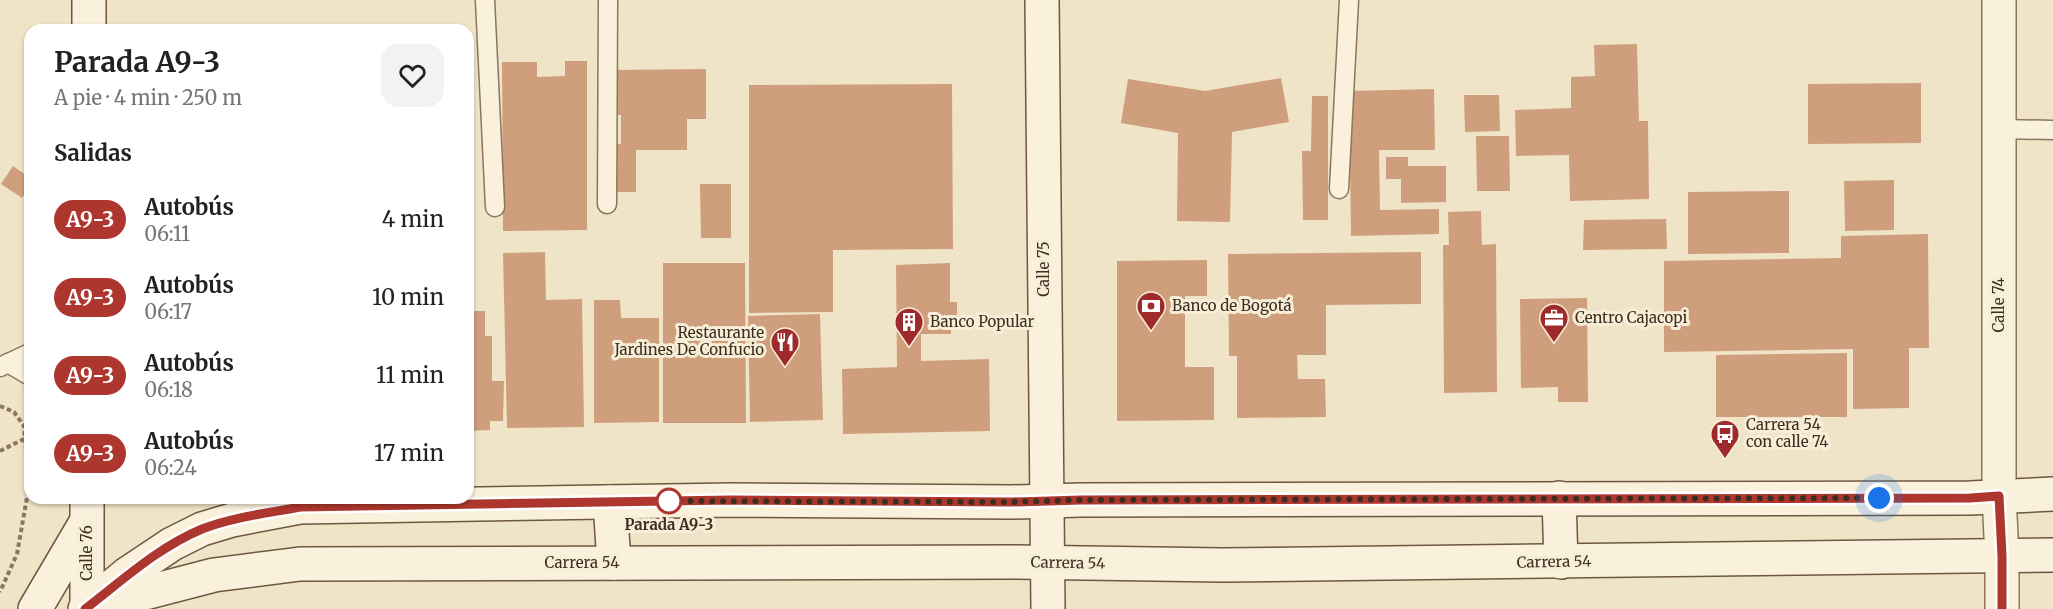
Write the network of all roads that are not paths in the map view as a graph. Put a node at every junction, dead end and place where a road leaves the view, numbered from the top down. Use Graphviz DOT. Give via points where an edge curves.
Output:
graph roads {
  1 [pos="89,0"];
  2 [pos="485,0"];
  3 [pos="608,0"];
  4 [pos="1042,0"];
  5 [pos="1349,0"];
  6 [pos="1999,0"];
  7 [pos="89,24"];
  8 [pos="1999,129"];
  9 [pos="2053,130"];
  10 [pos="1339,189"];
  11 [pos="607,204"];
  12 [pos="495,207"];
  13 [pos="24,356"];
  14 [pos="4,365"];
  15 [pos="24,373"];
  16 [pos="2053,494"];
  17 [pos="1999,496"];
  18 [pos="1559,498"];
  19 [pos="474,502"];
  20 [pos="610,502"];
  21 [pos="1046,502"];
  22 [pos="350,504"];
  23 [pos="87,509"];
  24 [pos="2053,555"];
  25 [pos="2002,556"];
  26 [pos="1561,562"];
  27 [pos="614,563"];
  28 [pos="1048,563"];
  29 [pos="35,609"];
  30 [pos="87,609"];
  31 [pos="1048,609"];
  32 [pos="2002,609"];
  1 -- 7 [label="main road"];
  2 -- 12 [label="lane"];
  3 -- 11 [label="lane"];
  4 -- 21 [label="main road, Calle 75"];
  5 -- 10 [label="lane"];
  6 -- 8 [label="main road, Calle 74"];
  8 -- 9 [label="lane"];
  8 -- 17 [label="main road, Calle 74"];
  13 -- 14 [label="lane"];
  14 -- 15 [label="lane"];
  16 -- 17 [label="main road"];
  17 -- 18 [label="main road"];
  17 -- 25 [label="main road, Calle 74"];
  18 -- 21 [label="main road"];
  18 -- 26 [label="main road"];
  19 -- 20 [label="main road"];
  20 -- 21 [label="main road"];
  20 -- 27 [label="main road"];
  21 -- 28 [label="main road, Calle 75"];
  22 -- 30 [label="main road" via="300,507 202,530 172,544 127,574"];
  23 -- 29 [label="main road"];
  23 -- 30 [label="main road, Calle 76"];
  24 -- 25 [label="main road, Carrera 54"];
  25 -- 26 [label="main road, Carrera 54"];
  25 -- 32 [label="main road, Calle 74"];
  26 -- 28 [label="main road, Carrera 54"];
  27 -- 28 [label="main road, Carrera 54"];
  27 -- 30 [label="main road, Carrera 54" via="300,564 214,575"];
  28 -- 31 [label="main road, Calle 75"];
}
